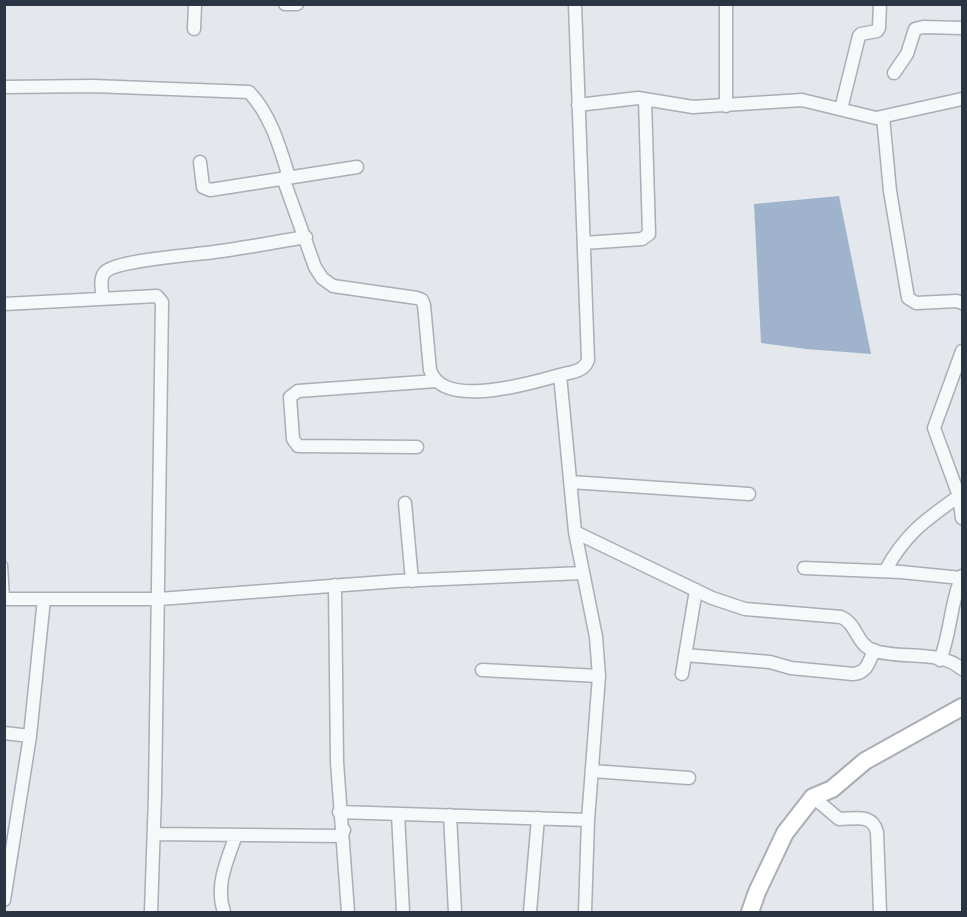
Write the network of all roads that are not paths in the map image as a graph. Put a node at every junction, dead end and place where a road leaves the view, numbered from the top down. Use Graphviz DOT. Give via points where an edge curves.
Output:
graph roads {
  1 [pos="195,4"];
  2 [pos="285,4"];
  3 [pos="297,4"];
  4 [pos="575,4"];
  5 [pos="726,4"];
  6 [pos="880,4"];
  7 [pos="963,28"];
  8 [pos="194,29"];
  9 [pos="894,72"];
  10 [pos="4,87"];
  11 [pos="645,99"];
  12 [pos="963,99"];
  13 [pos="578,105"];
  14 [pos="726,106"];
  15 [pos="842,109"];
  16 [pos="883,117"];
  17 [pos="200,162"];
  18 [pos="357,167"];
  19 [pos="286,178"];
  20 [pos="306,237"];
  21 [pos="584,243"];
  22 [pos="103,299"];
  23 [pos="963,303"];
  24 [pos="4,304"];
  25 [pos="963,351"];
  26 [pos="560,375"];
  27 [pos="436,381"];
  28 [pos="417,447"];
  29 [pos="570,482"];
  30 [pos="749,494"];
  31 [pos="959,496"];
  32 [pos="405,503"];
  33 [pos="963,518"];
  34 [pos="575,532"];
  35 [pos="4,565"];
  36 [pos="804,568"];
  37 [pos="885,571"];
  38 [pos="582,573"];
  39 [pos="962,577"];
  40 [pos="412,581"];
  41 [pos="335,585"];
  42 [pos="696,590"];
  43 [pos="5,599"];
  44 [pos="44,599"];
  45 [pos="159,599"];
  46 [pos="873,650"];
  47 [pos="685,655"];
  48 [pos="940,660"];
  49 [pos="963,669"];
  50 [pos="482,670"];
  51 [pos="682,674"];
  52 [pos="599,676"];
  53 [pos="963,707"];
  54 [pos="4,733"];
  55 [pos="30,736"];
  56 [pos="592,771"];
  57 [pos="688,778"];
  58 [pos="813,797"];
  59 [pos="346,812"];
  60 [pos="398,814"];
  61 [pos="450,816"];
  62 [pos="538,819"];
  63 [pos="588,820"];
  64 [pos="11,821"];
  65 [pos="154,834"];
  66 [pos="236,835"];
  67 [pos="341,836"];
  68 [pos="5,891"];
  69 [pos="151,912"];
  70 [pos="224,912"];
  71 [pos="348,912"];
  72 [pos="403,912"];
  73 [pos="454,912"];
  74 [pos="530,912"];
  75 [pos="585,912"];
  76 [pos="750,912"];
  77 [pos="880,912"];
  1 -- 8 [label="street"];
  2 -- 3 [label="street"];
  4 -- 13 [label="street"];
  5 -- 14 [label="street"];
  6 -- 15 [label="street" via="879,28 859,36"];
  7 -- 9 [label="street" via="915,30 907,54"];
  10 -- 19 [label="street" via="249,92 277,139"];
  11 -- 13 [label="street"];
  11 -- 14 [label="street" via="693,107"];
  11 -- 21 [label="street" via="649,234 642,239"];
  12 -- 16 [label="street"];
  13 -- 21 [label="street"];
  14 -- 15 [label="street" via="802,100"];
  15 -- 16 [label="street"];
  16 -- 23 [label="street" via="890,191 909,298 916,303"];
  17 -- 19 [label="street" via="203,187 210,190"];
  18 -- 19 [label="street"];
  19 -- 20 [label="street"];
  20 -- 22 [label="street" via="110,269 103,274"];
  20 -- 27 [label="street" via="318,273 333,286 422,300 430,370"];
  21 -- 26 [label="street" via="588,360 582,369"];
  22 -- 24 [label="street"];
  22 -- 45 [label="street" via="157,297 162,302"];
  25 -- 31 [label="street" via="934,428"];
  26 -- 27 [label="street" via="509,389 464,392"];
  26 -- 29 [label="street"];
  27 -- 28 [label="street" via="297,391 290,397 293,439 298,446"];
  29 -- 30 [label="street"];
  29 -- 34 [label="street"];
  31 -- 33 [label="street"];
  31 -- 37 [label="street" via="905,538"];
  32 -- 40 [label="street"];
  34 -- 38 [label="street"];
  34 -- 42 [label="street"];
  35 -- 43 [label="lane"];
  36 -- 37 [label="street"];
  37 -- 39 [label="street"];
  38 -- 40 [label="street"];
  38 -- 52 [label="street" via="596,637"];
  39 -- 48 [label="street"];
  40 -- 41 [label="street"];
  41 -- 45 [label="street"];
  41 -- 59 [label="street"];
  42 -- 46 [label="street" via="745,609 841,617 852,625 863,645"];
  42 -- 47 [label="street"];
  43 -- 44 [label="street"];
  44 -- 45 [label="street"];
  44 -- 55 [label="street"];
  45 -- 65 [label="street"];
  46 -- 47 [label="street" via="866,670 860,674"];
  46 -- 48 [label="street"];
  47 -- 51 [label="street"];
  48 -- 49 [label="street"];
  50 -- 52 [label="street"];
  52 -- 56 [label="street"];
  53 -- 58 [label="street" via="865,760 832,789"];
  54 -- 55 [label="street"];
  55 -- 64 [label="street"];
  56 -- 57 [label="street"];
  56 -- 63 [label="street"];
  58 -- 76 [label="street" via="785,833"];
  58 -- 77 [label="street" via="839,819 863,818 875,825"];
  59 -- 60 [label="street"];
  59 -- 67 [label="street"];
  60 -- 61 [label="street"];
  60 -- 72 [label="street"];
  61 -- 62 [label="street"];
  61 -- 73 [label="street"];
  62 -- 63 [label="street"];
  62 -- 74 [label="street"];
  63 -- 75 [label="street"];
  64 -- 68 [label="street"];
  65 -- 66 [label="street"];
  65 -- 69 [label="street"];
  66 -- 67 [label="street"];
  66 -- 70 [label="street" via="220,886"];
  67 -- 71 [label="street"];
}
